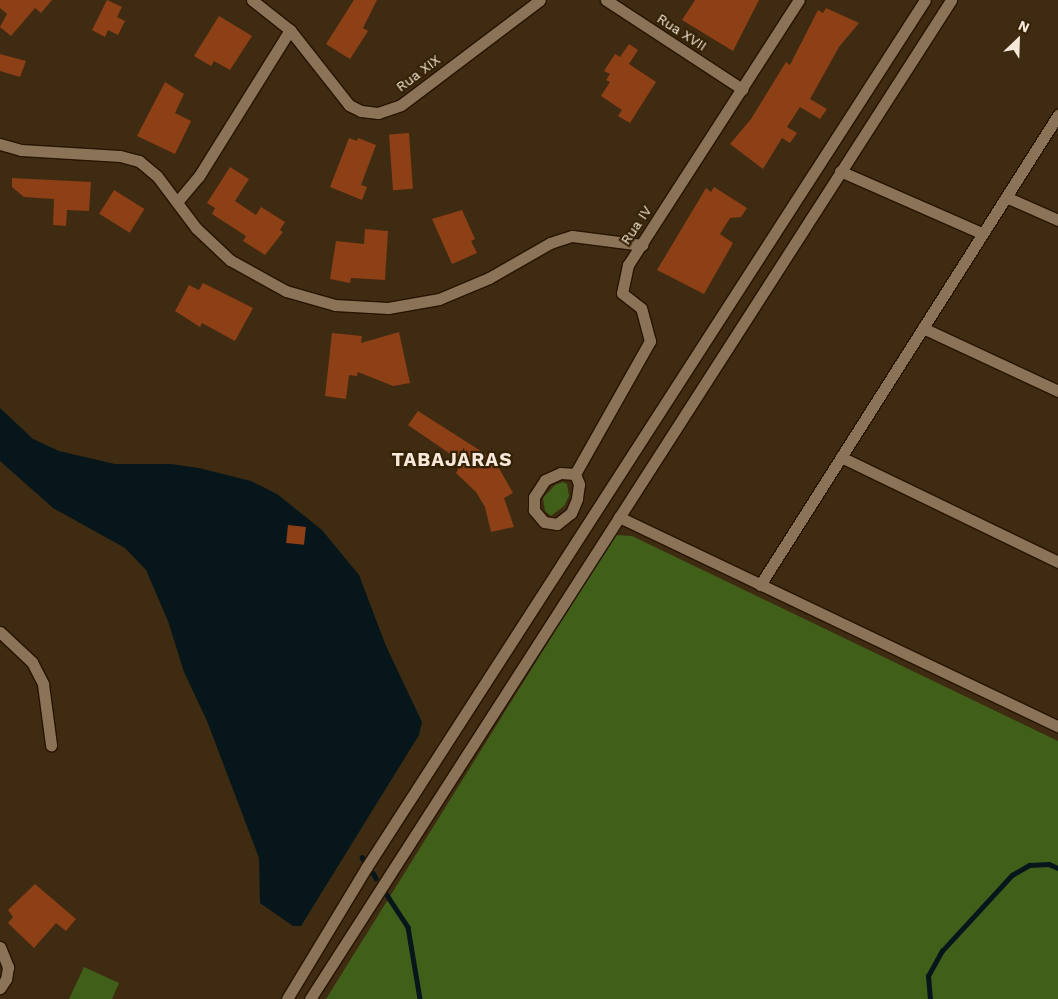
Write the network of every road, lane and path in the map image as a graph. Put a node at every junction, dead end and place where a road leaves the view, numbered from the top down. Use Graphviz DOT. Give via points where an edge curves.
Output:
graph roads {
  1 [pos="252,0"];
  2 [pos="540,0"];
  3 [pos="606,0"];
  4 [pos="799,0"];
  5 [pos="925,0"];
  6 [pos="951,0"];
  7 [pos="290,30"];
  8 [pos="742,89"];
  9 [pos="1058,115"];
  10 [pos="0,144"];
  11 [pos="840,171"];
  12 [pos="1006,197"];
  13 [pos="177,202"];
  14 [pos="1058,220"];
  15 [pos="981,234"];
  16 [pos="642,245"];
  17 [pos="923,328"];
  18 [pos="1058,391"];
  19 [pos="841,457"];
  20 [pos="575,474"];
  21 [pos="609,491"];
  22 [pos="628,502"];
  23 [pos="619,517"];
  24 [pos="575,544"];
  25 [pos="594,555"];
  26 [pos="1058,562"];
  27 [pos="760,585"];
  28 [pos="0,632"];
  29 [pos="1058,726"];
  30 [pos="50,744"];
  31 [pos="0,947"];
  32 [pos="0,988"];
  33 [pos="287,999"];
  34 [pos="310,999"];
  1 -- 7 [label="street, Rua XIX"];
  2 -- 7 [label="street, Rua XIX" via="402,105 378,113 361,111 344,100"];
  3 -- 8 [label="street, Rua XVII"];
  4 -- 8 [label="street, Rua IV"];
  5 -- 21 [label="street"];
  6 -- 11 [label="street"];
  7 -- 13 [label="street" via="199,176"];
  8 -- 16 [label="street, Rua IV"];
  9 -- 12 [label="street"];
  10 -- 13 [label="street" via="21,150 130,158 147,166"];
  11 -- 15 [label="street"];
  11 -- 22 [label="street"];
  12 -- 14 [label="street"];
  12 -- 15 [label="street"];
  13 -- 16 [label="street" via="216,248 250,273 317,302 354,307 388,308 439,299 572,236"];
  15 -- 17 [label="street"];
  16 -- 20 [label="street, Rua IV" via="628,265 622,293 641,308 650,341"];
  17 -- 18 [label="street"];
  17 -- 19 [label="street"];
  19 -- 26 [label="street"];
  19 -- 27 [label="street"];
  20 -- 20 [label="street" via="561,473 545,480 534,497 534,510 544,522 557,524 571,512 578,499 579,484"];
  21 -- 22 [label="street"];
  21 -- 24 [label="street"];
  22 -- 23 [label="street"];
  23 -- 25 [label="street"];
  23 -- 27 [label="street"];
  24 -- 25 [label="street"];
  24 -- 33 [label="street" via="366,868"];
  25 -- 34 [label="street"];
  27 -- 29 [label="street"];
  28 -- 30 [label="street" via="32,662 43,684"];
  31 -- 32 [label="street" via="8,967"];
}
